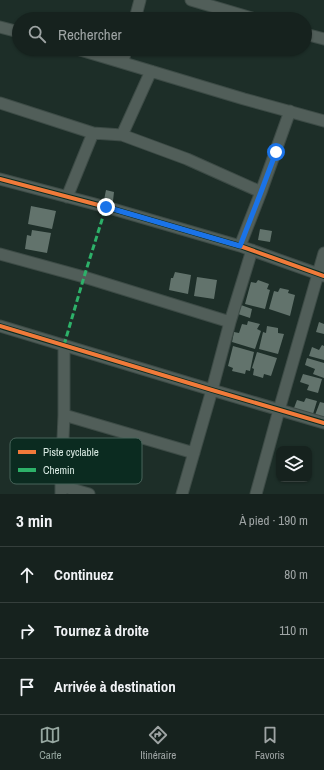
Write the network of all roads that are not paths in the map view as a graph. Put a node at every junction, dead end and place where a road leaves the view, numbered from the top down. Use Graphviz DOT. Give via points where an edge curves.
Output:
graph roads {
  1 [pos="140,0"];
  2 [pos="191,0"];
  3 [pos="137,12"];
  4 [pos="231,12"];
  5 [pos="0,27"];
  6 [pos="12,30"];
  7 [pos="312,36"];
  8 [pos="324,40"];
  9 [pos="101,56"];
  10 [pos="124,56"];
  11 [pos="122,62"];
  12 [pos="151,71"];
  13 [pos="0,103"];
  14 [pos="290,111"];
  15 [pos="324,121"];
  16 [pos="93,134"];
  17 [pos="122,135"];
  18 [pos="0,179"];
  19 [pos="261,192"];
  20 [pos="67,197"];
  21 [pos="240,246"];
  22 [pos="252,250"];
  23 [pos="324,253"];
  24 [pos="0,254"];
  25 [pos="321,275"];
  26 [pos="230,322"];
  27 [pos="0,326"];
  28 [pos="64,345"];
  29 [pos="212,390"];
  30 [pos="279,410"];
  31 [pos="64,415"];
  32 [pos="324,423"];
  33 [pos="63,438"];
  34 [pos="194,453"];
  35 [pos="61,490"];
  36 [pos="90,494"];
  37 [pos="182,494"];
  38 [pos="256,494"];
  1 -- 3 [label="street"];
  2 -- 4 [label="street"];
  5 -- 6 [label="street"];
  7 -- 8 [label="street"];
  9 -- 11 [label="street"];
  10 -- 11 [label="street"];
  11 -- 12 [label="street"];
  12 -- 14 [label="street"];
  12 -- 17 [label="street"];
  13 -- 16 [label="street"];
  14 -- 15 [label="street"];
  14 -- 19 [label="street"];
  16 -- 17 [label="street"];
  16 -- 20 [label="street"];
  17 -- 19 [label="street" via="187,159"];
  18 -- 20 [label="street"];
  19 -- 21 [label="street"];
  20 -- 21 [label="street"];
  21 -- 22 [label="street"];
  22 -- 25 [label="street"];
  22 -- 26 [label="street"];
  23 -- 25 [label="street"];
  24 -- 26 [label="street"];
  25 -- 30 [label="street"];
  26 -- 29 [label="street"];
  27 -- 28 [label="street"];
  28 -- 29 [label="street"];
  28 -- 31 [label="street"];
  29 -- 30 [label="street"];
  29 -- 34 [label="street"];
  30 -- 32 [label="street"];
  30 -- 38 [label="street"];
  31 -- 33 [label="street"];
  31 -- 34 [label="street"];
  34 -- 37 [label="street"];
  35 -- 36 [label="street"];
}
